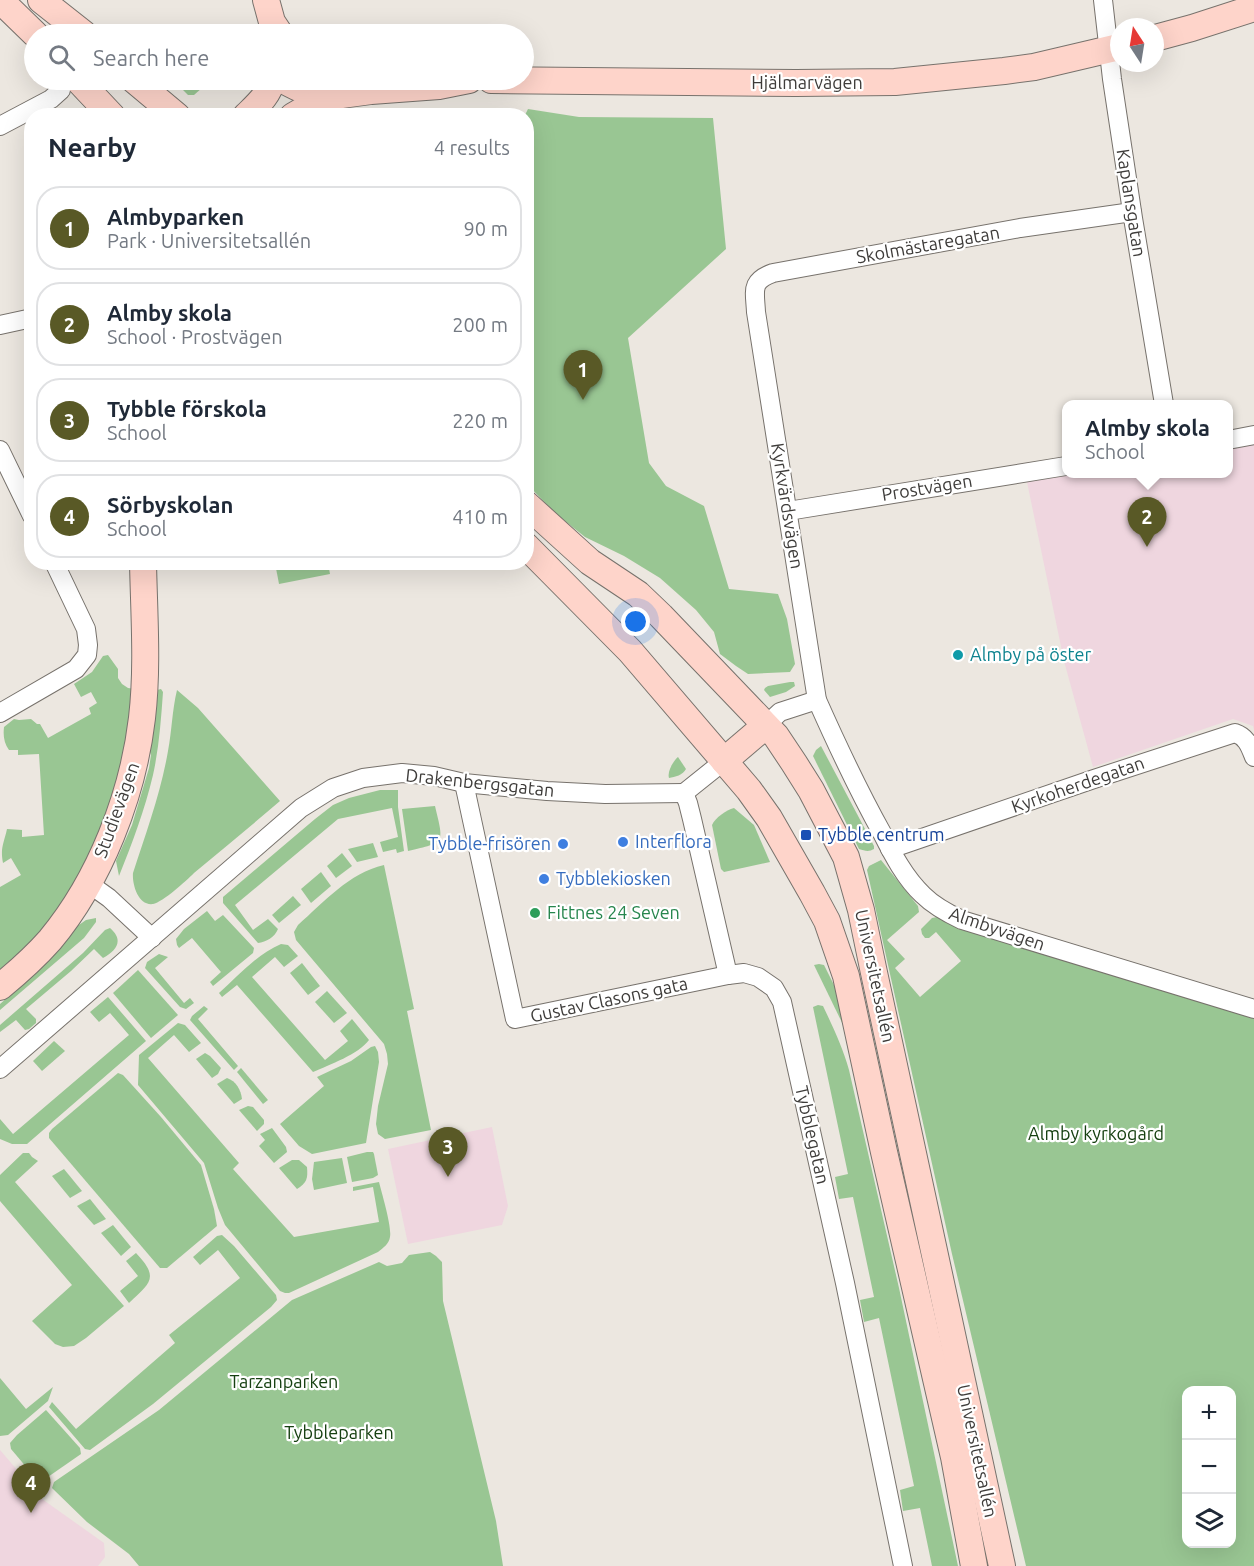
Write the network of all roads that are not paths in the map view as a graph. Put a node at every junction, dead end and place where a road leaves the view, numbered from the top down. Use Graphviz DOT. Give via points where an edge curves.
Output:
graph roads {
  1 [pos="0,0"];
  2 [pos="41,0"];
  3 [pos="259,0"];
  4 [pos="266,0"];
  5 [pos="1103,0"];
  6 [pos="1254,8"];
  7 [pos="25,24"];
  8 [pos="71,24"];
  9 [pos="257,24"];
  10 [pos="273,24"];
  11 [pos="1110,31"];
  12 [pos="1164,36"];
  13 [pos="1110,49"];
  14 [pos="1112,72"];
  15 [pos="534,81"];
  16 [pos="63,90"];
  17 [pos="76,90"];
  18 [pos="146,90"];
  19 [pos="268,90"];
  20 [pos="287,90"];
  21 [pos="304,90"];
  22 [pos="385,90"];
  23 [pos="334,96"];
  24 [pos="34,108"];
  25 [pos="101,108"];
  26 [pos="167,108"];
  27 [pos="254,108"];
  28 [pos="286,108"];
  29 [pos="306,108"];
  30 [pos="24,113"];
  31 [pos="0,126"];
  32 [pos="1132,212"];
  33 [pos="756,312"];
  34 [pos="24,320"];
  35 [pos="0,325"];
  36 [pos="1163,400"];
  37 [pos="1254,435"];
  38 [pos="1233,439"];
  39 [pos="0,450"];
  40 [pos="1062,467"];
  41 [pos="24,500"];
  42 [pos="534,511"];
  43 [pos="788,511"];
  44 [pos="534,554"];
  45 [pos="58,570"];
  46 [pos="142,570"];
  47 [pos="817,700"];
  48 [pos="0,713"];
  49 [pos="765,726"];
  50 [pos="1254,757"];
  51 [pos="724,761"];
  52 [pos="464,783"];
  53 [pos="684,793"];
  54 [pos="890,849"];
  55 [pos="88,883"];
  56 [pos="152,938"];
  57 [pos="728,975"];
  58 [pos="0,987"];
  59 [pos="1254,1010"];
  60 [pos="0,1069"];
  61 [pos="903,1566"];
  62 [pos="974,1566"];
  63 [pos="1002,1566"];
  1 -- 7 [label="main road"];
  2 -- 8 [label="main road"];
  3 -- 9 [label="main road" via="255,8"];
  4 -- 10 [label="main road"];
  5 -- 11 [label="street, Kaplansgatan"];
  6 -- 12 [label="main road"];
  13 -- 15 [label="main road, Hjälmarvägen" via="1034,67 895,82"];
  14 -- 32 [label="street, Kaplansgatan"];
  16 -- 24 [label="street"];
  17 -- 25 [label="main road"];
  18 -- 26 [label="main road"];
  19 -- 27 [label="main road"];
  20 -- 28 [label="main road"];
  21 -- 23 [label="main road"];
  22 -- 23 [label="main road"];
  23 -- 29 [label="main road"];
  30 -- 31 [label="street"];
  32 -- 33 [label="street, Skolmästaregatan" via="773,273 758,280 754,290"];
  32 -- 36 [label="street, Kaplansgatan"];
  33 -- 43 [label="street, Kyrkvärdsvägen"];
  34 -- 35 [label="street"];
  37 -- 38 [label="street"];
  39 -- 41 [label="street"];
  40 -- 43 [label="street, Prostvägen"];
  42 -- 49 [label="main road, Universitetsallén" via="590,562 638,594"];
  43 -- 47 [label="street, Kyrkvärdsvägen"];
  44 -- 51 [label="main road, Universitetsallén" via="630,651"];
  45 -- 48 [label="street" via="86,629 87,655 76,669"];
  46 -- 55 [label="main road, Studievägen" via="145,665 137,754 116,825"];
  47 -- 49 [label="street" via="780,712"];
  47 -- 54 [label="street, Almbyvägen"];
  49 -- 51 [label="main road"];
  49 -- 63 [label="main road, Universitetsallén" via="776,736 811,790 846,857"];
  50 -- 54 [label="street, Kyrkoherdegatan" via="1242,735 1235,733"];
  51 -- 53 [label="street"];
  51 -- 62 [label="main road, Universitetsallén" via="769,818 812,893 827,921 846,976 954,1457"];
  52 -- 53 [label="street, Drakenbergsgatan" via="581,793"];
  52 -- 56 [label="street, Drakenbergsgatan" via="402,773 363,778 333,788 301,808"];
  52 -- 57 [label="street, Gustav Clasons gata" via="515,1019"];
  53 -- 57 [label="street"];
  54 -- 59 [label="street, Almbyvägen" via="923,895 939,909 962,920"];
  55 -- 56 [label="street"];
  55 -- 58 [label="main road, Studievägen" via="50,940"];
  56 -- 60 [label="street, Drakenbergsgatan"];
  57 -- 61 [label="street, Tybblegatan" via="744,973 758,977 774,988 782,1002"];
}
